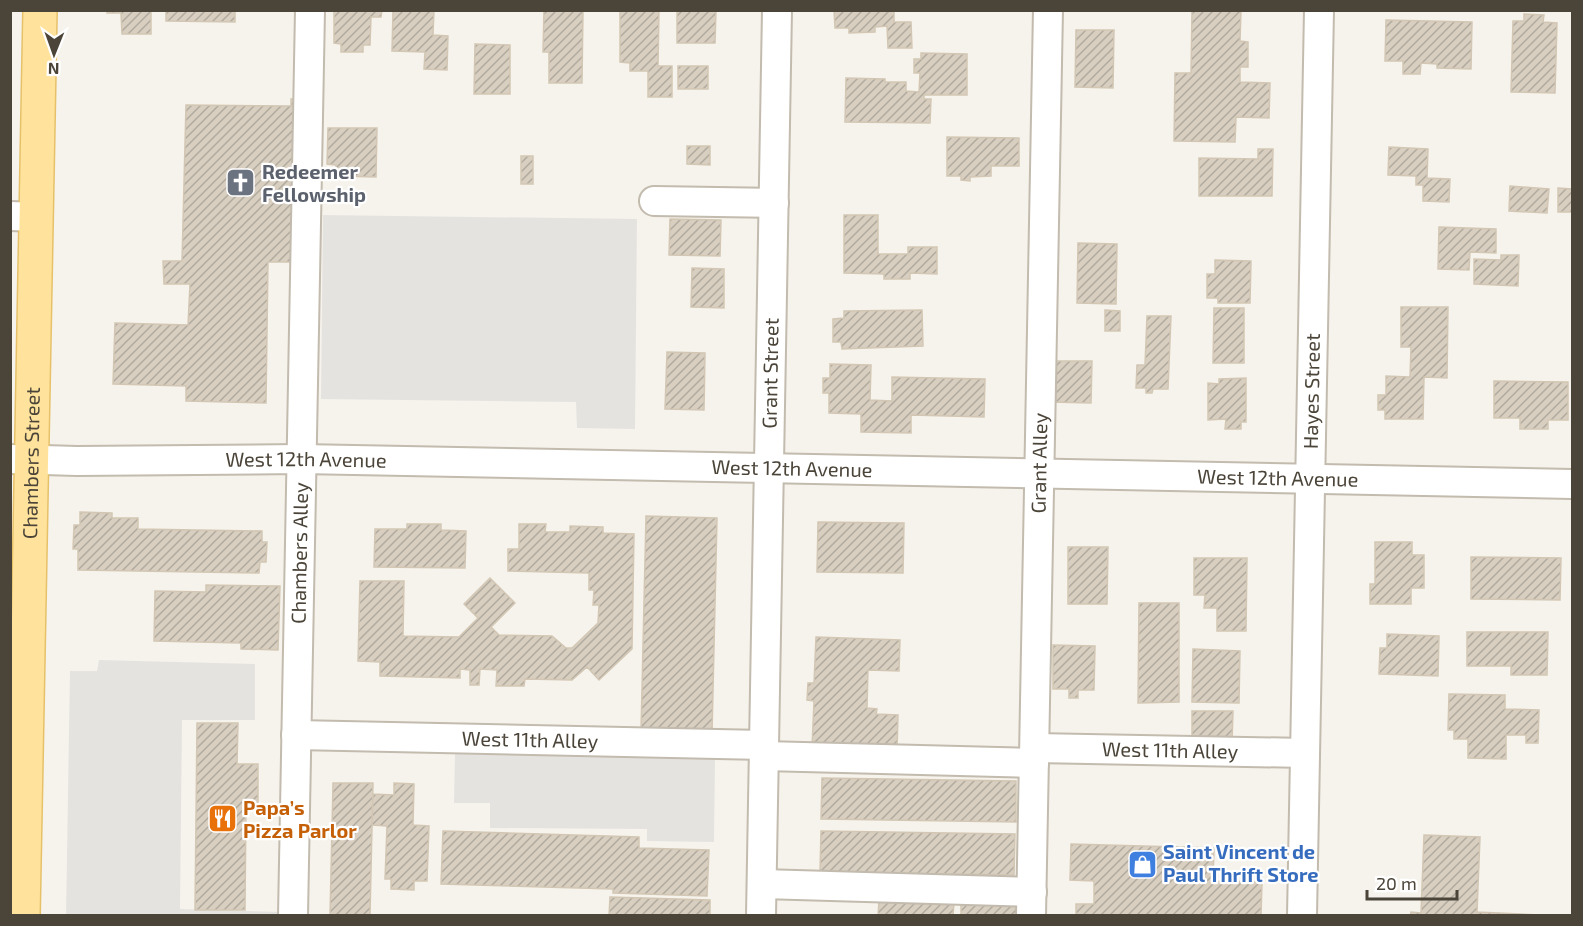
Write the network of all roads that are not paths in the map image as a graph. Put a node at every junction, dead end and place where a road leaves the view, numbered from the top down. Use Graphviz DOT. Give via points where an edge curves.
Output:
graph roads {
  1 [pos="40,10"];
  2 [pos="310,10"];
  3 [pos="777,10"];
  4 [pos="1048,10"];
  5 [pos="1319,10"];
  6 [pos="654,201"];
  7 [pos="774,203"];
  8 [pos="24,216"];
  9 [pos="301,459"];
  10 [pos="21,460"];
  11 [pos="769,468"];
  12 [pos="1039,473"];
  13 [pos="1310,478"];
  14 [pos="1572,484"];
  15 [pos="18,732"];
  16 [pos="296,735"];
  17 [pos="764,751"];
  18 [pos="1305,753"];
  19 [pos="1034,755"];
  20 [pos="762,884"];
  21 [pos="1032,904"];
  22 [pos="23,915"];
  23 [pos="293,915"];
  24 [pos="761,915"];
  25 [pos="1302,915"];
  1 -- 8 [label="main road, Chambers Street"];
  2 -- 9 [label="street, Chambers Alley"];
  3 -- 7 [label="street, Grant Street"];
  4 -- 12 [label="street, Grant Alley"];
  5 -- 13 [label="street, Hayes Street"];
  6 -- 7 [label="street"];
  7 -- 11 [label="street, Grant Street"];
  8 -- 10 [label="main road, Chambers Street"];
  9 -- 10 [label="street, West 12th Avenue"];
  9 -- 11 [label="street, West 12th Avenue"];
  9 -- 16 [label="street, Chambers Alley"];
  10 -- 15 [label="main road, Chambers Street"];
  11 -- 12 [label="street, West 12th Avenue"];
  11 -- 17 [label="street, Grant Street"];
  12 -- 13 [label="street, West 12th Avenue"];
  12 -- 19 [label="street, Grant Alley"];
  13 -- 14 [label="street, West 12th Avenue"];
  13 -- 18 [label="street, Hayes Street"];
  15 -- 22 [label="main road, Chambers Street"];
  16 -- 17 [label="street, West 11th Alley"];
  16 -- 23 [label="street, Chambers Alley"];
  17 -- 19 [label="street, West 11th Alley"];
  17 -- 20 [label="street, Grant Street"];
  18 -- 19 [label="street, West 11th Alley"];
  18 -- 25 [label="street, Hayes Street"];
  19 -- 21 [label="street, Grant Alley"];
  20 -- 21 [label="street"];
  20 -- 24 [label="street, Grant Street"];
}
